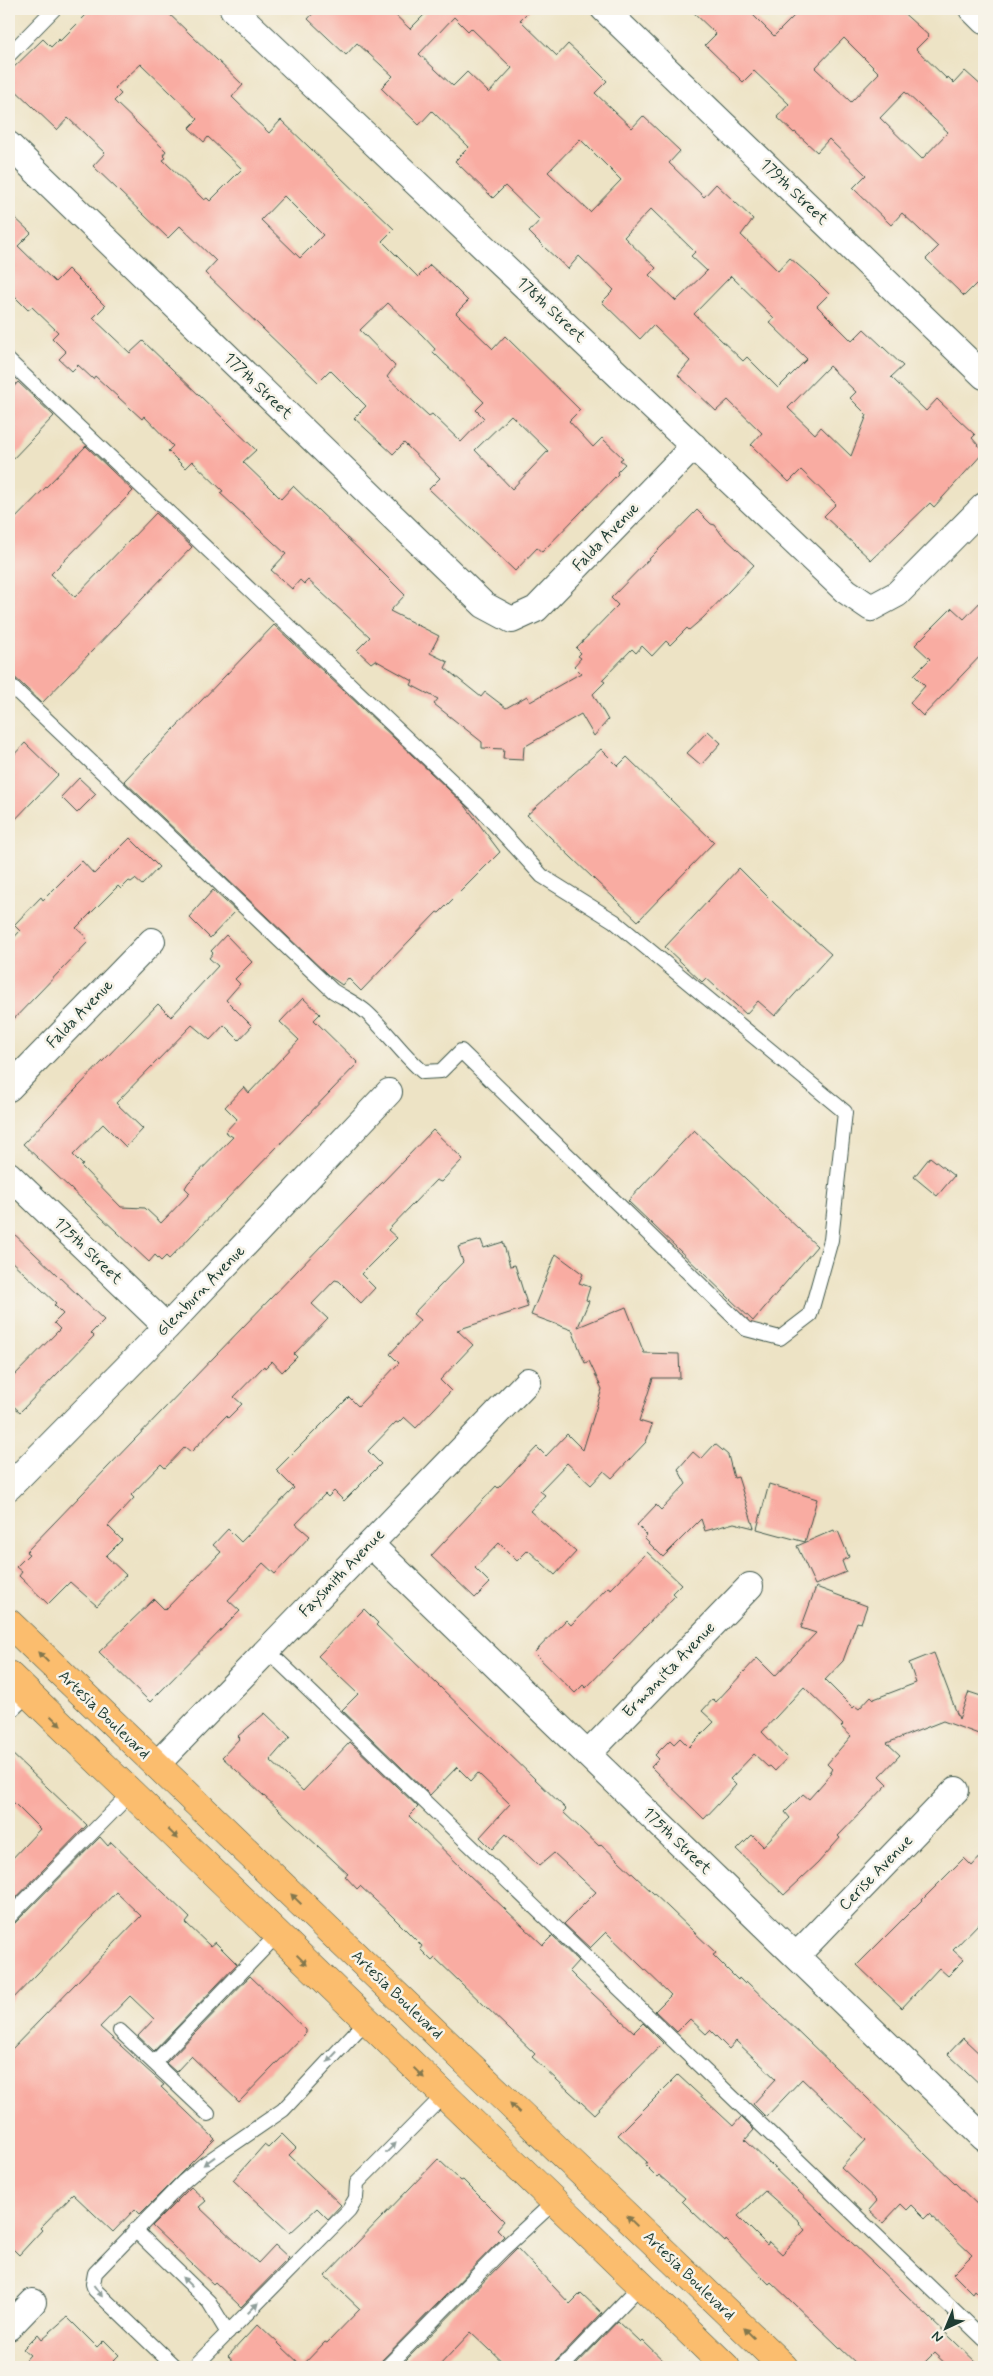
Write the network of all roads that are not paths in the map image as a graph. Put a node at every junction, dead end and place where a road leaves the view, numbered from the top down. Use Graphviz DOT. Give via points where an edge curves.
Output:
graph roads {
  1 [pos="54,9"];
  2 [pos="233,9"];
  3 [pos="604,9"];
  4 [pos="972,9"];
  5 [pos="984,21"];
  6 [pos="9,55"];
  7 [pos="9,145"];
  8 [pos="9,361"];
  9 [pos="984,376"];
  10 [pos="694,446"];
  11 [pos="984,506"];
  12 [pos="512,620"];
  13 [pos="9,684"];
  14 [pos="152,940"];
  15 [pos="9,1088"];
  16 [pos="390,1092"];
  17 [pos="9,1175"];
  18 [pos="167,1327"];
  19 [pos="528,1380"];
  20 [pos="9,1488"];
  21 [pos="370,1544"];
  22 [pos="750,1586"];
  23 [pos="9,1623"];
  24 [pos="267,1650"];
  25 [pos="18,1684"];
  26 [pos="9,1713"];
  27 [pos="588,1754"];
  28 [pos="156,1765"];
  29 [pos="956,1790"];
  30 [pos="131,1793"];
  31 [pos="9,1917"];
  32 [pos="277,1935"];
  33 [pos="796,1956"];
  34 [pos="366,2021"];
  35 [pos="120,2030"];
  36 [pos="154,2063"];
  37 [pos="443,2096"];
  38 [pos="208,2114"];
  39 [pos="984,2138"];
  40 [pos="554,2202"];
  41 [pos="135,2230"];
  42 [pos="641,2285"];
  43 [pos="33,2302"];
  44 [pos="9,2327"];
  45 [pos="228,2333"];
  46 [pos="984,2340"];
  47 [pos="175,2367"];
  48 [pos="194,2367"];
  49 [pos="387,2367"];
  50 [pos="562,2367"];
  51 [pos="726,2367"];
  52 [pos="784,2367"];
  1 -- 6 [label="lane"];
  2 -- 10 [label="street, 178th Street"];
  3 -- 9 [label="street, 179th Street"];
  4 -- 5 [label="street"];
  7 -- 12 [label="street, 177th Street" via="484,605"];
  8 -- 13 [label="lane" via="478,806 542,876 614,921 845,1112 831,1240 810,1315 780,1338 746,1330 461,1051 441,1071 423,1072 365,1011 333,991"];
  10 -- 11 [label="street, 178th Street" via="846,591 872,608 897,594"];
  10 -- 12 [label="street, Falda Avenue" via="536,609"];
  14 -- 15 [label="street, Falda Avenue"];
  16 -- 18 [label="street, Glenburn Avenue"];
  17 -- 18 [label="street, 175th Street"];
  18 -- 20 [label="street, Glenburn Avenue"];
  19 -- 21 [label="street, Faysmith Avenue"];
  21 -- 24 [label="street, Faysmith Avenue"];
  21 -- 27 [label="street, 175th Street"];
  22 -- 27 [label="street, Ermanita Avenue"];
  28 -- 23 [label="main road, Artesia Boulevard, one-way"];
  24 -- 28 [label="street, Faysmith Avenue"];
  24 -- 46 [label="lane"];
  25 -- 26 [label="lane"];
  25 -- 30 [label="main road, one-way"];
  27 -- 33 [label="street, 175th Street"];
  52 -- 28 [label="main road, Artesia Boulevard, one-way"];
  29 -- 33 [label="street, Cerise Avenue"];
  30 -- 31 [label="lane"];
  30 -- 32 [label="main road, one-way"];
  32 -- 34 [label="main road, one-way"];
  32 -- 36 [label="lane"];
  33 -- 39 [label="street, 175th Street"];
  34 -- 37 [label="main road, one-way"];
  34 -- 41 [label="lane, one-way" via="283,2110 202,2165"];
  35 -- 36 [label="lane"];
  36 -- 38 [label="lane"];
  37 -- 40 [label="main road"];
  45 -- 37 [label="lane, one-way" via="348,2210 356,2198 357,2183"];
  40 -- 42 [label="main road"];
  40 -- 49 [label="lane"];
  45 -- 41 [label="lane, one-way" via="209,2302"];
  41 -- 47 [label="lane, one-way" via="95,2273 93,2284 95,2290"];
  42 -- 50 [label="lane"];
  42 -- 51 [label="main road"];
  43 -- 44 [label="street"];
  45 -- 48 [label="lane"];
}
